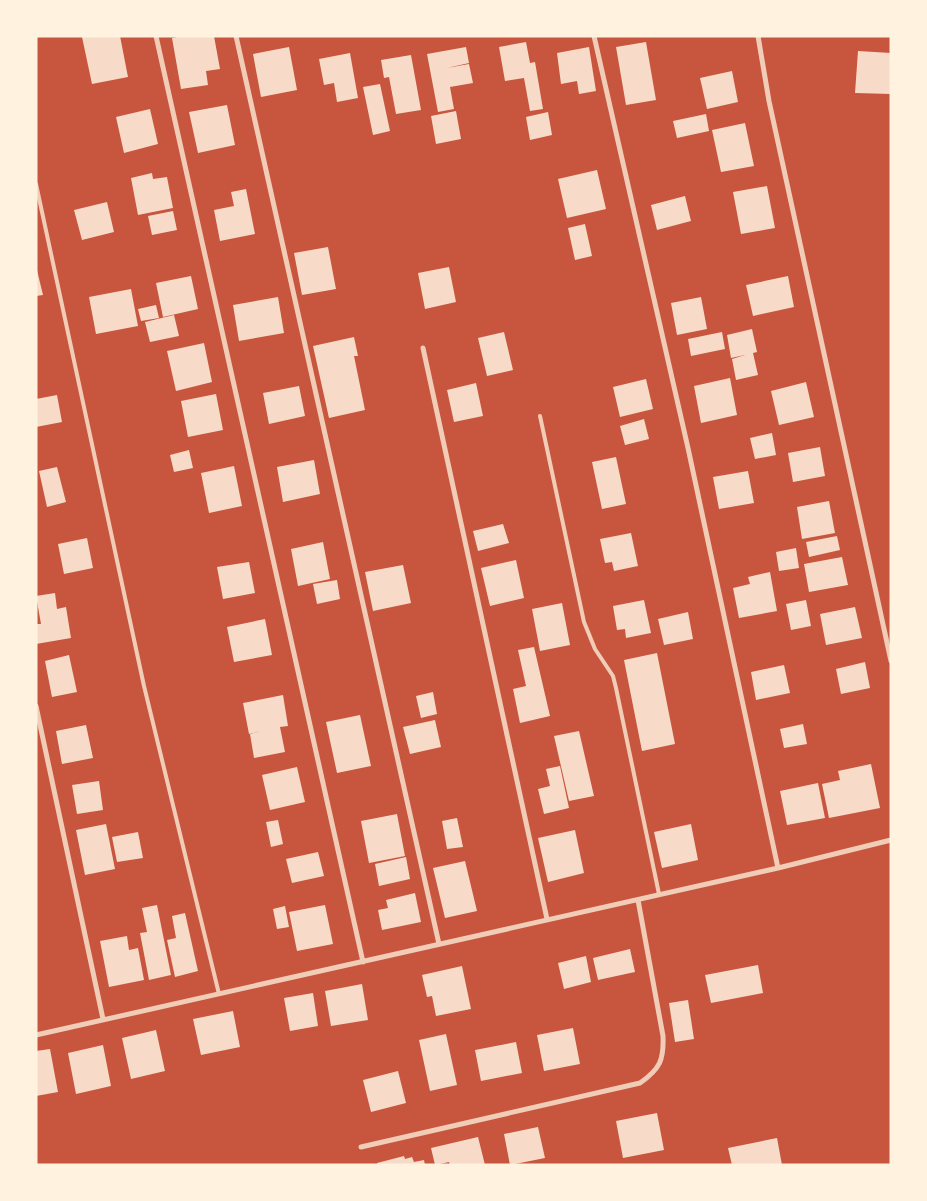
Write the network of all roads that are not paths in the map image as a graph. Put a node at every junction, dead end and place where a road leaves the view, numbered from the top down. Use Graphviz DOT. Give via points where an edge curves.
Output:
graph roads {
  1 [pos="156,36"];
  2 [pos="236,36"];
  3 [pos="594,36"];
  4 [pos="758,36"];
  5 [pos="36,184"];
  6 [pos="423,348"];
  7 [pos="540,416"];
  8 [pos="891,661"];
  9 [pos="36,706"];
  10 [pos="891,840"];
  11 [pos="778,868"];
  12 [pos="659,894"];
  13 [pos="638,900"];
  14 [pos="547,919"];
  15 [pos="439,944"];
  16 [pos="363,962"];
  17 [pos="219,994"];
  18 [pos="103,1019"];
  19 [pos="36,1035"];
  20 [pos="361,1147"];
  1 -- 16 [label="street"];
  2 -- 15 [label="street"];
  3 -- 11 [label="street" via="686,438"];
  4 -- 8 [label="street" via="769,101"];
  5 -- 17 [label="lane" via="168,789"];
  6 -- 14 [label="street"];
  7 -- 12 [label="lane" via="584,622 595,649 613,676 616,688"];
  9 -- 18 [label="street"];
  10 -- 11 [label="street"];
  11 -- 12 [label="street"];
  12 -- 13 [label="street"];
  13 -- 14 [label="street"];
  13 -- 20 [label="street" via="663,1036 664,1050 654,1074 640,1083"];
  14 -- 15 [label="street"];
  15 -- 16 [label="street"];
  16 -- 17 [label="street"];
  17 -- 18 [label="street"];
  18 -- 19 [label="street"];
}
